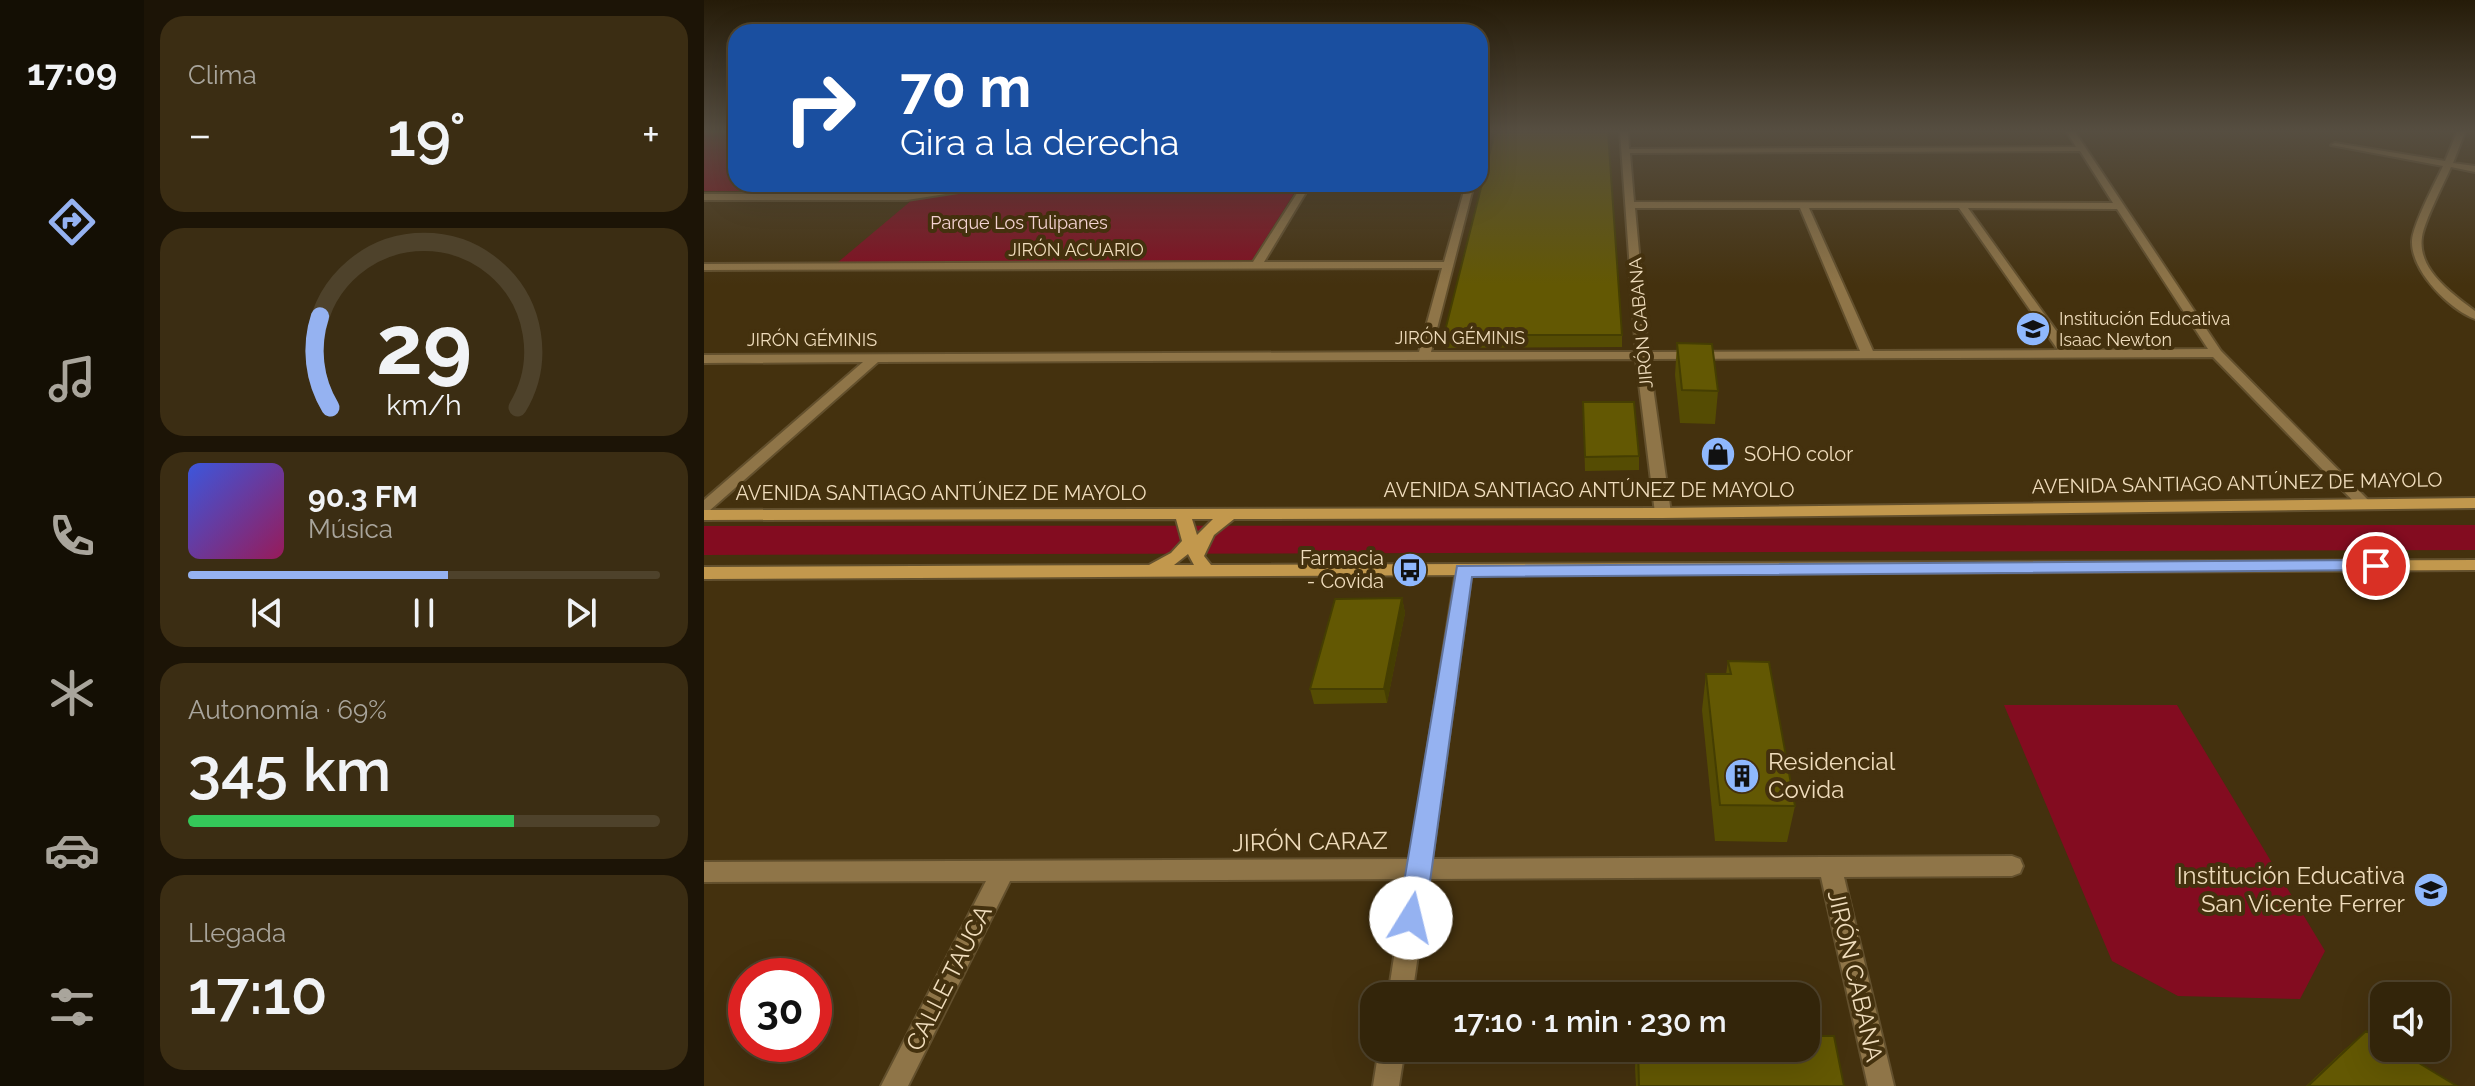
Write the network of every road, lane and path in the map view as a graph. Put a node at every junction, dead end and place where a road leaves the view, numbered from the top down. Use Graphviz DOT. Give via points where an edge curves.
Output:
graph roads {
  1 [pos="1630,183"];
  2 [pos="2103,183"];
  3 [pos="2442,183"];
  4 [pos="945,192"];
  5 [pos="1302,192"];
  6 [pos="1468,192"];
  7 [pos="704,197"];
  8 [pos="1632,205"];
  9 [pos="1803,205"];
  10 [pos="1961,205"];
  11 [pos="2119,206"];
  12 [pos="1257,265"];
  13 [pos="1448,265"];
  14 [pos="704,267"];
  15 [pos="2475,316"];
  16 [pos="2066,353"];
  17 [pos="2216,353"];
  18 [pos="1868,354"];
  19 [pos="1642,355"];
  20 [pos="1424,356"];
  21 [pos="875,358"];
  22 [pos="704,359"];
  23 [pos="2475,503"];
  24 [pos="2364,504"];
  25 [pos="704,508"];
  26 [pos="1663,513"];
  27 [pos="1182,514"];
  28 [pos="1232,514"];
  29 [pos="704,515"];
  30 [pos="2475,565"];
  31 [pos="1151,570"];
  32 [pos="1206,570"];
  33 [pos="1464,571"];
  34 [pos="704,573"];
  35 [pos="1830,866"];
  36 [pos="2012,866"];
  37 [pos="1419,867"];
  38 [pos="1003,871"];
  39 [pos="704,872"];
  40 [pos="1402,982"];
  41 [pos="1390,1062"];
  42 [pos="894,1086"];
  43 [pos="1386,1086"];
  44 [pos="1881,1086"];
  1 -- 8 [label="street, JIRÓN CABANA"];
  2 -- 11 [label="street"];
  3 -- 15 [label="street" via="2417,238 2417,250 2431,280"];
  4 -- 7 [label="street" via="907,197"];
  5 -- 12 [label="street"];
  6 -- 13 [label="street"];
  8 -- 9 [label="street"];
  8 -- 19 [label="street, JIRÓN CABANA"];
  9 -- 10 [label="street"];
  9 -- 18 [label="street"];
  10 -- 11 [label="street"];
  10 -- 16 [label="street"];
  11 -- 17 [label="street"];
  12 -- 13 [label="street, JIRÓN ACUARIO"];
  12 -- 14 [label="street, JIRÓN ACUARIO"];
  13 -- 20 [label="street"];
  16 -- 17 [label="street, JIRÓN GÉMINIS"];
  16 -- 18 [label="street, JIRÓN GÉMINIS"];
  17 -- 24 [label="street"];
  18 -- 19 [label="street, JIRÓN GÉMINIS"];
  19 -- 20 [label="street, JIRÓN GÉMINIS"];
  19 -- 26 [label="street, JIRÓN CABANA"];
  20 -- 21 [label="street, JIRÓN GÉMINIS"];
  21 -- 22 [label="street, JIRÓN GÉMINIS"];
  21 -- 25 [label="street"];
  23 -- 24 [label="main road, AVENIDA SANTIAGO ANTÚNEZ DE MAYOLO"];
  24 -- 26 [label="main road, AVENIDA SANTIAGO ANTÚNEZ DE MAYOLO"];
  26 -- 28 [label="main road, AVENIDA SANTIAGO ANTÚNEZ DE MAYOLO"];
  27 -- 28 [label="main road, AVENIDA SANTIAGO ANTÚNEZ DE MAYOLO"];
  27 -- 29 [label="main road, AVENIDA SANTIAGO ANTÚNEZ DE MAYOLO"];
  27 -- 31 [label="main road" via="1190,542 1177,557"];
  28 -- 32 [label="main road" via="1199,541 1196,556"];
  30 -- 33 [label="main road"];
  31 -- 32 [label="main road"];
  31 -- 34 [label="main road"];
  32 -- 33 [label="main road"];
  33 -- 37 [label="street"];
  35 -- 36 [label="street, JIRÓN CARAZ"];
  35 -- 37 [label="street, JIRÓN CARAZ"];
  35 -- 44 [label="street, JIRÓN CABANA"];
  37 -- 38 [label="street, JIRÓN CARAZ"];
  37 -- 40 [label="street"];
  38 -- 39 [label="street, JIRÓN CARAZ"];
  38 -- 42 [label="street, CALLE TAUCA"];
  41 -- 43 [label="street"];
}
